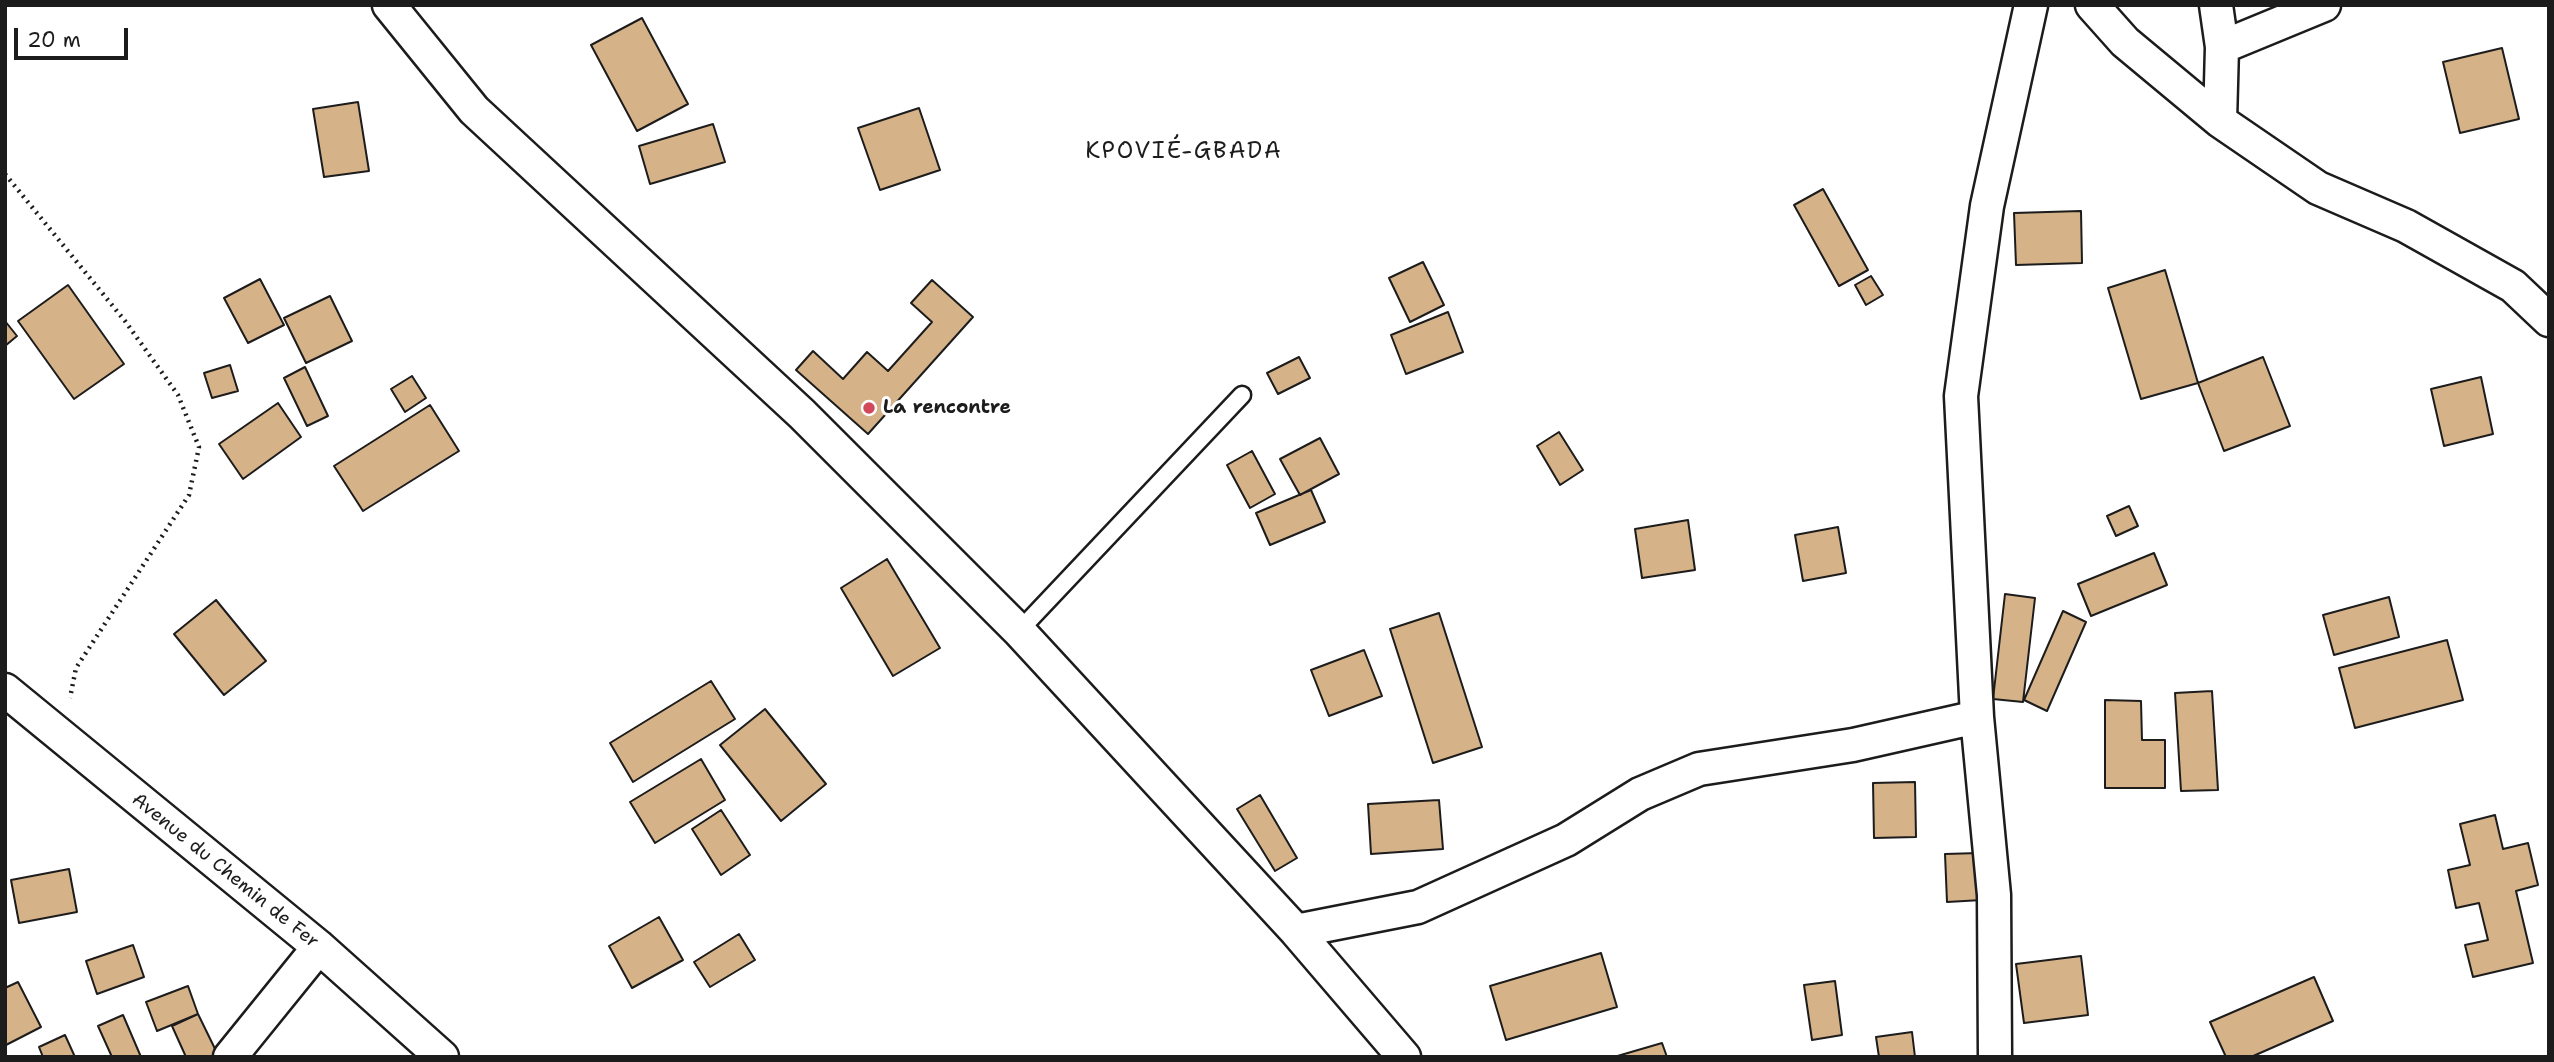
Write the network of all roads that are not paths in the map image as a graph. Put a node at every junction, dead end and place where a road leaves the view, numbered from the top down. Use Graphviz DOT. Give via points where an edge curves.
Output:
graph roads {
  1 [pos="389,5"];
  2 [pos="2031,5"];
  3 [pos="2092,5"];
  4 [pos="2216,5"];
  5 [pos="2324,5"];
  6 [pos="2222,47"];
  7 [pos="2220,121"];
  8 [pos="2549,320"];
  9 [pos="1242,395"];
  10 [pos="1019,631"];
  11 [pos="5,690"];
  12 [pos="1977,717"];
  13 [pos="1296,932"];
  14 [pos="319,947"];
  15 [pos="230,1057"];
  16 [pos="442,1057"];
  17 [pos="1404,1057"];
  18 [pos="1995,1057"];
  1 -- 10 [label="street" via="474,110 802,414"];
  2 -- 12 [label="street" via="1987,206 1961,396"];
  3 -- 7 [label="street" via="2125,42"];
  4 -- 6 [label="street"];
  5 -- 6 [label="street"];
  6 -- 7 [label="street"];
  7 -- 8 [label="street" via="2318,188 2406,226 2513,286"];
  9 -- 10 [label="lane"];
  10 -- 13 [label="street"];
  11 -- 14 [label="street, Avenue du Chemin de Fer"];
  12 -- 13 [label="street" via="1853,745 1699,769 1640,794 1566,840 1418,907"];
  12 -- 18 [label="street" via="1994,895"];
  13 -- 17 [label="street"];
  14 -- 15 [label="street"];
  14 -- 16 [label="street, Avenue du Chemin de Fer"];
}
